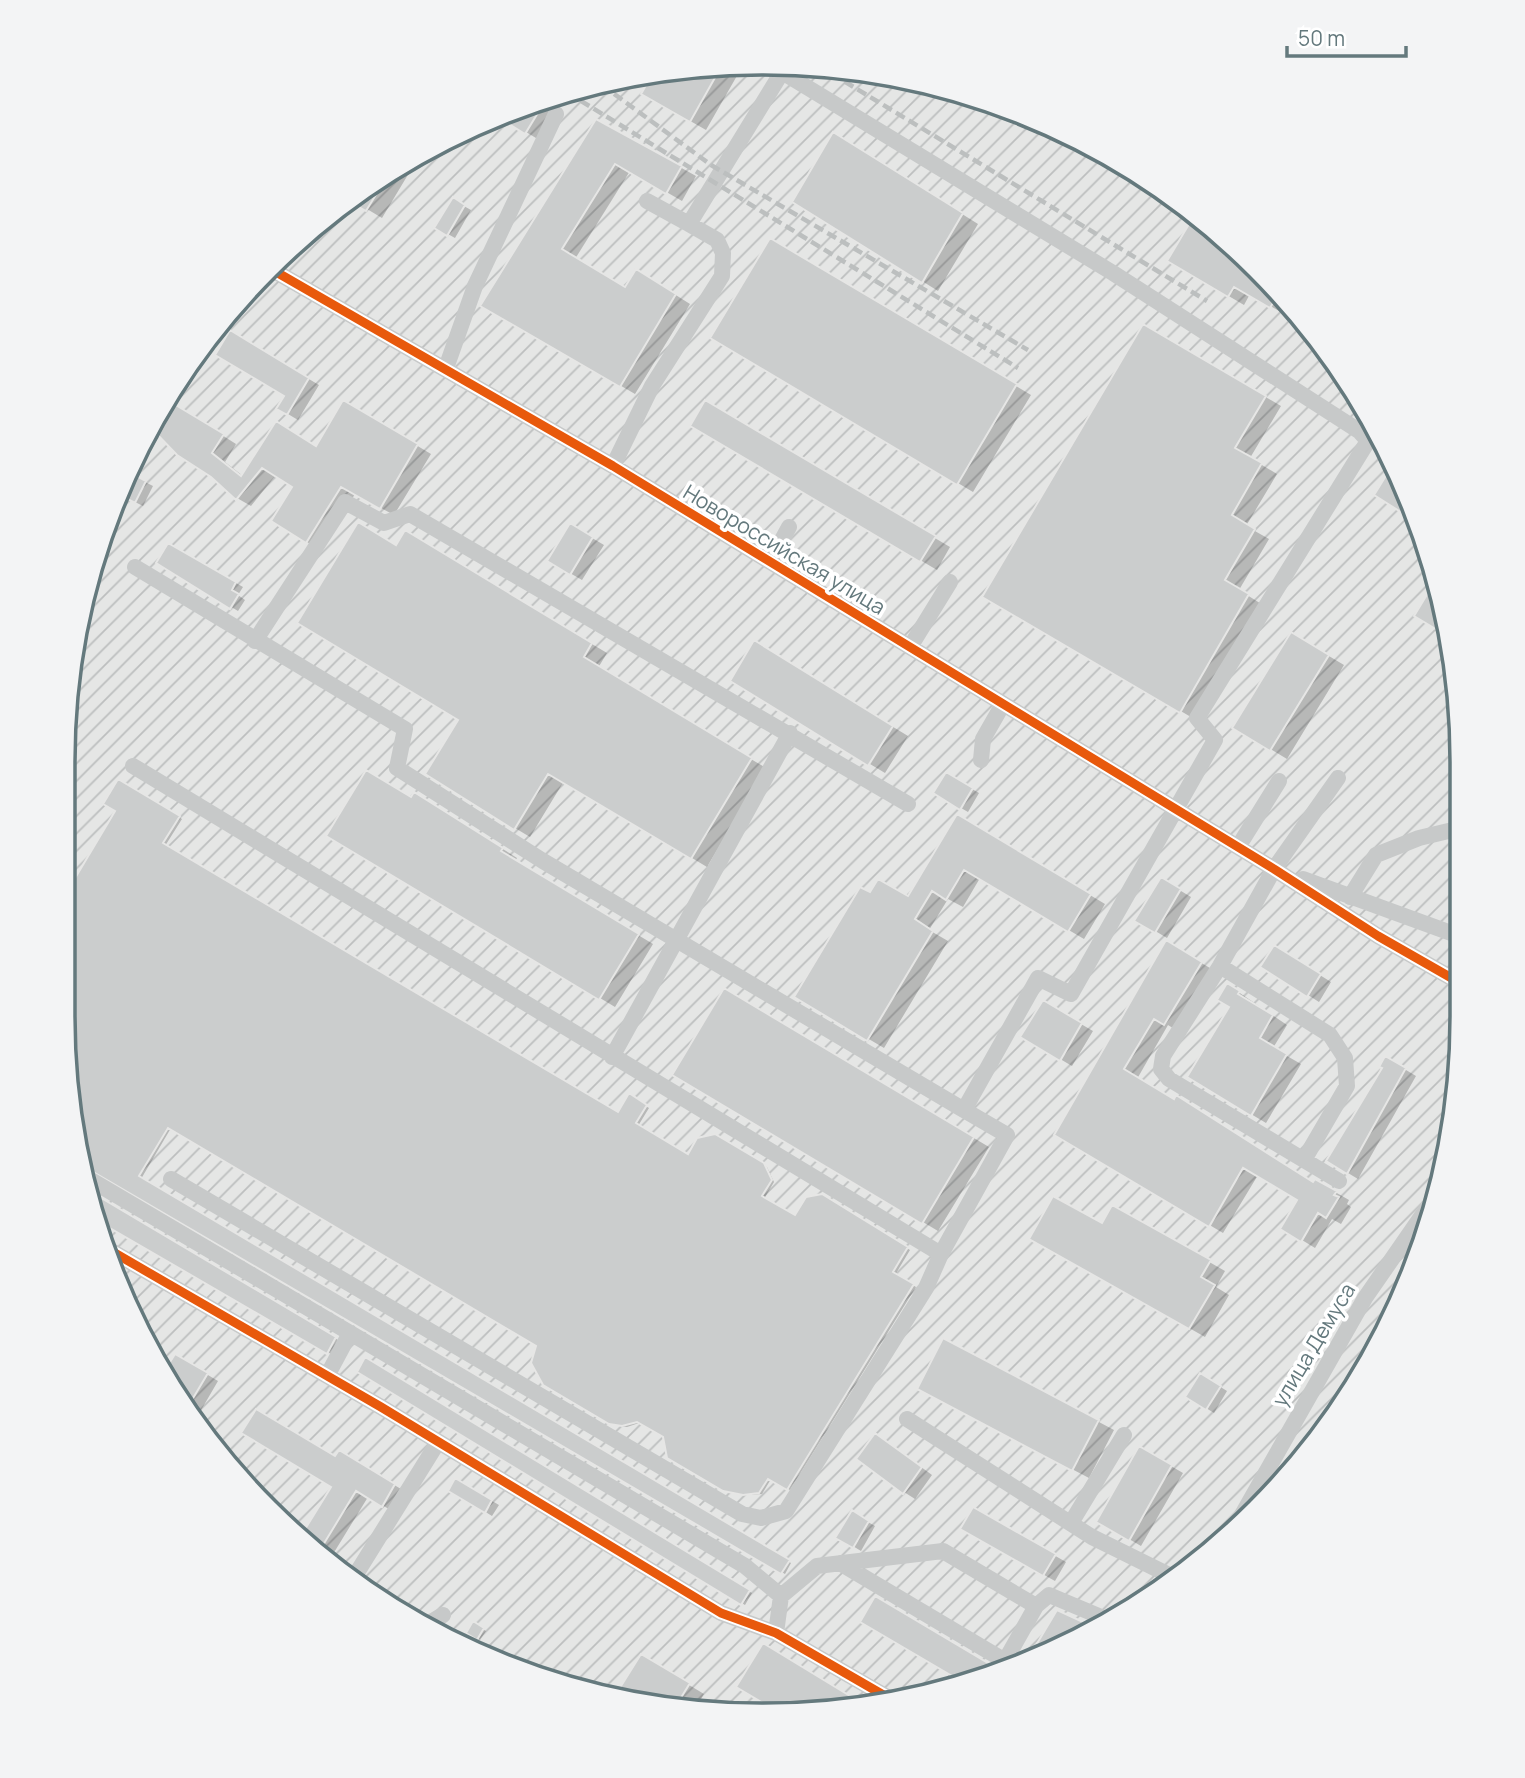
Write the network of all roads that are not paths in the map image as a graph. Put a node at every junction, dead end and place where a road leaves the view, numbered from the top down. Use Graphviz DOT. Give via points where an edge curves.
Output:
graph roads {
  1 [pos="780,76"];
  2 [pos="789,76"];
  3 [pos="556,114"];
  4 [pos="647,201"];
  5 [pos="689,224"];
  6 [pos="280,274"];
  7 [pos="446,368"];
  8 [pos="613,466"];
  9 [pos="789,527"];
  10 [pos="770,562"];
  11 [pos="135,567"];
  12 [pos="950,582"];
  13 [pos="254,641"];
  14 [pos="910,647"];
  15 [pos="1003,704"];
  16 [pos="790,733"];
  17 [pos="981,760"];
  18 [pos="133,766"];
  19 [pos="1338,778"];
  20 [pos="1279,781"];
  21 [pos="908,804"];
  22 [pos="1175,809"];
  23 [pos="1450,831"];
  24 [pos="1238,847"];
  25 [pos="1274,869"];
  26 [pos="1350,897"];
  27 [pos="1450,933"];
  28 [pos="678,939"];
  29 [pos="1220,966"];
  30 [pos="1450,977"];
  31 [pos="612,1057"];
  32 [pos="964,1110"];
  33 [pos="1304,1160"];
  34 [pos="171,1179"];
  35 [pos="1339,1181"];
  36 [pos="97,1185"];
  37 [pos="1417,1224"];
  38 [pos="941,1254"];
  39 [pos="120,1256"];
  40 [pos="350,1334"];
  41 [pos="327,1376"];
  42 [pos="906,1419"];
  43 [pos="1124,1435"];
  44 [pos="438,1442"];
  45 [pos="1253,1496"];
  46 [pos="1071,1523"];
  47 [pos="840,1563"];
  48 [pos="358,1571"];
  49 [pos="1165,1573"];
  50 [pos="781,1596"];
  51 [pos="1036,1606"];
  52 [pos="443,1615"];
  53 [pos="1098,1615"];
  54 [pos="435,1620"];
  55 [pos="776,1633"];
  56 [pos="1007,1657"];
  57 [pos="1002,1659"];
  58 [pos="879,1693"];
  1 -- 5 [label="street"];
  2 -- 22 [label="street" via="1112,273 1368,441 1197,718 1215,740"];
  3 -- 7 [label="street" via="475,286"];
  4 -- 5 [label="street"];
  5 -- 8 [label="street" via="717,240 723,253 722,276 652,386"];
  6 -- 7 [label="street, Новороссийская улица"];
  7 -- 8 [label="street, Новороссийская улица"];
  8 -- 10 [label="street, Новороссийская улица"];
  9 -- 10 [label="street"];
  10 -- 14 [label="street, Новороссийская улица"];
  11 -- 13 [label="street"];
  12 -- 14 [label="street"];
  13 -- 16 [label="street" via="345,502 384,523 410,514"];
  13 -- 28 [label="street" via="405,729 397,768 542,861"];
  14 -- 15 [label="street, Новороссийская улица"];
  15 -- 17 [label="street" via="983,739"];
  15 -- 22 [label="street, Новороссийская улица"];
  16 -- 21 [label="street"];
  16 -- 28 [label="street"];
  18 -- 31 [label="street"];
  19 -- 25 [label="street"];
  20 -- 24 [label="street"];
  22 -- 24 [label="street, Новороссийская улица"];
  22 -- 32 [label="street" via="1071,994 1038,978"];
  23 -- 26 [label="street" via="1376,855"];
  24 -- 25 [label="street, Новороссийская улица"];
  25 -- 26 [label="street"];
  25 -- 29 [label="street"];
  25 -- 30 [label="street"];
  26 -- 27 [label="street"];
  28 -- 31 [label="street"];
  28 -- 32 [label="street"];
  29 -- 33 [label="street" via="1330,1035 1345,1058 1347,1086"];
  29 -- 33 [label="street" via="1163,1056 1161,1069 1169,1079"];
  31 -- 38 [label="street"];
  32 -- 38 [label="street" via="1007,1135"];
  33 -- 35 [label="street"];
  34 -- 38 [label="street" via="693,1488 742,1514 761,1518 786,1511 926,1287"];
  36 -- 40 [label="street"];
  37 -- 45 [label="street, улица Демуса" via="1359,1310"];
  39 -- 41 [label="street"];
  40 -- 41 [label="street"];
  40 -- 50 [label="street" via="745,1566"];
  41 -- 44 [label="street"];
  42 -- 46 [label="street"];
  43 -- 46 [label="street"];
  44 -- 48 [label="street"];
  44 -- 55 [label="street" via="721,1613"];
  46 -- 49 [label="street"];
  47 -- 50 [label="street" via="817,1566"];
  47 -- 51 [label="street" via="943,1551"];
  47 -- 57 [label="street"];
  50 -- 55 [label="street"];
  51 -- 53 [label="street" via="1049,1595"];
  51 -- 56 [label="street"];
  52 -- 54 [label="street"];
  55 -- 58 [label="street"];
}
